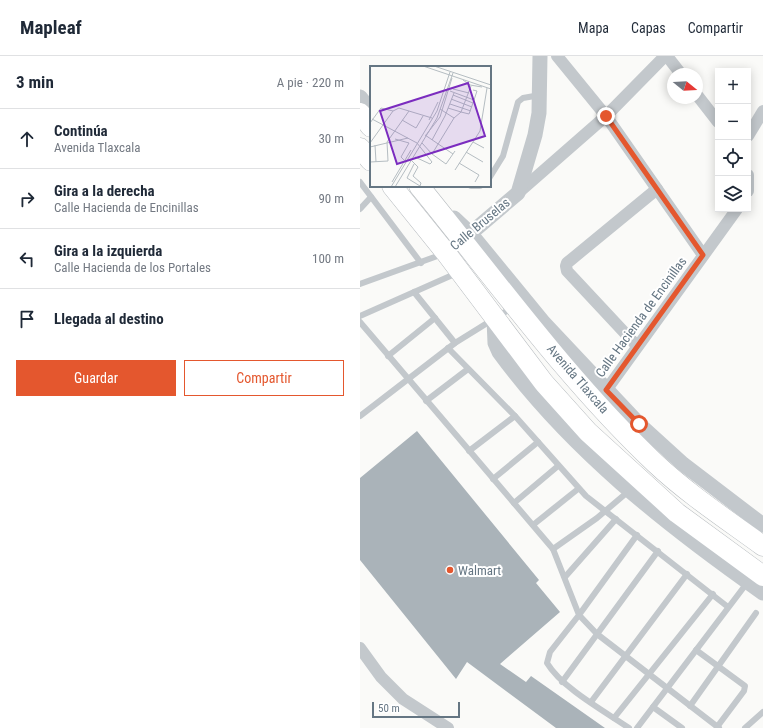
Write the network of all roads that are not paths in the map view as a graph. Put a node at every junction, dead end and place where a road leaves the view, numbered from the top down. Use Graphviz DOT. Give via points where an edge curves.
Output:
graph roads {
  1 [pos="540,56"];
  2 [pos="557,56"];
  3 [pos="666,56"];
  4 [pos="675,68"];
  5 [pos="540,95"];
  6 [pos="360,97"];
  7 [pos="703,103"];
  8 [pos="370,110"];
  9 [pos="763,111"];
  10 [pos="360,113"];
  11 [pos="606,116"];
  12 [pos="715,118"];
  13 [pos="370,126"];
  14 [pos="751,131"];
  15 [pos="491,175"];
  16 [pos="360,182"];
  17 [pos="393,187"];
  18 [pos="420,187"];
  19 [pos="429,187"];
  20 [pos="657,189"];
  21 [pos="518,193"];
  22 [pos="372,197"];
  23 [pos="360,209"];
  24 [pos="735,212"];
  25 [pos="467,237"];
  26 [pos="446,253"];
  27 [pos="703,255"];
  28 [pos="421,263"];
  29 [pos="460,272"];
  30 [pos="360,284"];
  31 [pos="414,292"];
  32 [pos="514,306"];
  33 [pos="360,316"];
  34 [pos="435,318"];
  35 [pos="494,319"];
  36 [pos="360,322"];
  37 [pos="454,343"];
  38 [pos="637,346"];
  39 [pos="448,348"];
  40 [pos="388,356"];
  41 [pos="468,369"];
  42 [pos="407,379"];
  43 [pos="602,396"];
  44 [pos="426,401"];
  45 [pos="360,416"];
  46 [pos="515,416"];
  47 [pos="538,442"];
  48 [pos="469,451"];
  49 [pos="558,466"];
  50 [pos="644,476"];
  51 [pos="493,479"];
  52 [pos="578,489"];
  53 [pos="514,503"];
  54 [pos="606,511"];
  55 [pos="616,519"];
  56 [pos="533,525"];
  57 [pos="763,525"];
  58 [pos="637,535"];
  59 [pos="763,546"];
  60 [pos="553,549"];
  61 [pos="658,551"];
  62 [pos="688,574"];
  63 [pos="565,577"];
  64 [pos="755,579"];
  65 [pos="763,593"];
  66 [pos="713,594"];
  67 [pos="728,607"];
  68 [pos="756,613"];
  69 [pos="579,615"];
  70 [pos="598,634"];
  71 [pos="360,648"];
  72 [pos="696,650"];
  73 [pos="625,656"];
  74 [pos="719,666"];
  75 [pos="648,674"];
  76 [pos="562,682"];
  77 [pos="667,690"];
  78 [pos="591,702"];
  79 [pos="690,706"];
  80 [pos="654,707"];
  81 [pos="763,712"];
  82 [pos="614,718"];
  83 [pos="718,727"];
  84 [pos="448,728"];
  85 [pos="629,728"];
  86 [pos="637,728"];
  87 [pos="682,728"];
  88 [pos="745,728"];
  1 -- 5 [label="street, Calle Bruselas"];
  2 -- 11 [label="street"];
  3 -- 4 [label="street"];
  3 -- 11 [label="street"];
  5 -- 15 [label="lane" via="523,98 518,102 503,156"];
  5 -- 21 [label="street, Calle Bruselas" via="535,135"];
  6 -- 8 [label="street"];
  7 -- 12 [label="street"];
  9 -- 14 [label="street"];
  10 -- 13 [label="main road"];
  11 -- 20 [label="street"];
  11 -- 21 [label="street"];
  16 -- 22 [label="lane"];
  17 -- 26 [label="main road, Avenida Tlaxcala"];
  18 -- 25 [label="main road, Avenida Tlaxcala"];
  19 -- 25 [label="street, Avenida Tlaxcala"];
  20 -- 27 [label="street"];
  20 -- 38 [label="street" via="566,266 567,271"];
  21 -- 25 [label="street, Calle Bruselas"];
  22 -- 23 [label="lane"];
  22 -- 28 [label="lane"];
  24 -- 27 [label="street, Calle Hacienda de Encinillas"];
  25 -- 26 [label="street, Calle Bruselas"];
  25 -- 32 [label="main road, Avenida Tlaxcala"];
  25 -- 43 [label="street, Avenida Tlaxcala" via="544,323"];
  26 -- 28 [label="lane"];
  26 -- 29 [label="main road, Avenida Tlaxcala"];
  27 -- 38 [label="street, Calle Hacienda de Encinillas"];
  28 -- 30 [label="lane"];
  29 -- 31 [label="lane"];
  29 -- 35 [label="main road, Avenida Tlaxcala"];
  31 -- 33 [label="lane"];
  31 -- 34 [label="lane"];
  32 -- 35 [label="lane"];
  32 -- 43 [label="main road, Avenida Tlaxcala"];
  34 -- 37 [label="lane"];
  34 -- 40 [label="lane"];
  35 -- 37 [label="lane"];
  35 -- 50 [label="main road, Avenida Tlaxcala" via="561,404"];
  36 -- 40 [label="lane"];
  37 -- 39 [label="lane"];
  38 -- 43 [label="street, Calle Hacienda de Encinillas"];
  39 -- 41 [label="lane"];
  39 -- 42 [label="lane"];
  40 -- 42 [label="lane"];
  41 -- 44 [label="lane"];
  41 -- 46 [label="lane"];
  42 -- 44 [label="lane"];
  42 -- 45 [label="lane"];
  43 -- 50 [label="main road, Avenida Tlaxcala"];
  43 -- 57 [label="street, Avenida Tlaxcala" via="639,424 683,464"];
  44 -- 48 [label="lane"];
  46 -- 47 [label="lane"];
  46 -- 48 [label="lane"];
  47 -- 49 [label="lane"];
  47 -- 51 [label="lane"];
  48 -- 51 [label="lane"];
  49 -- 52 [label="lane"];
  49 -- 53 [label="lane"];
  50 -- 54 [label="lane"];
  50 -- 59 [label="main road, Avenida Tlaxcala" via="694,495"];
  50 -- 64 [label="main road, Avenida Tlaxcala" via="677,513"];
  51 -- 53 [label="lane"];
  52 -- 54 [label="lane"];
  52 -- 56 [label="lane"];
  53 -- 56 [label="lane"];
  54 -- 55 [label="lane"];
  54 -- 60 [label="lane"];
  55 -- 58 [label="lane"];
  55 -- 63 [label="lane"];
  56 -- 60 [label="lane"];
  58 -- 61 [label="lane"];
  58 -- 69 [label="lane"];
  60 -- 63 [label="lane"];
  61 -- 62 [label="lane"];
  61 -- 70 [label="lane"];
  62 -- 66 [label="lane"];
  62 -- 73 [label="lane"];
  63 -- 69 [label="lane"];
  64 -- 65 [label="street, Avenida Tlaxcala"];
  64 -- 67 [label="lane"];
  66 -- 67 [label="lane"];
  66 -- 75 [label="lane"];
  67 -- 72 [label="lane"];
  68 -- 74 [label="lane"];
  69 -- 70 [label="lane"];
  69 -- 76 [label="lane" via="550,652 547,663"];
  70 -- 73 [label="lane"];
  70 -- 76 [label="lane"];
  71 -- 84 [label="street" via="381,677 403,699"];
  72 -- 74 [label="lane"];
  72 -- 77 [label="lane"];
  73 -- 75 [label="lane"];
  73 -- 78 [label="lane"];
  74 -- 79 [label="lane"];
  74 -- 83 [label="lane" via="746,686"];
  75 -- 77 [label="lane"];
  75 -- 82 [label="lane"];
  76 -- 78 [label="lane"];
  77 -- 79 [label="lane"];
  77 -- 80 [label="lane"];
  78 -- 82 [label="lane"];
  79 -- 83 [label="lane"];
  80 -- 86 [label="lane"];
  80 -- 87 [label="lane"];
  81 -- 88 [label="lane"];
  82 -- 85 [label="lane"];
}
